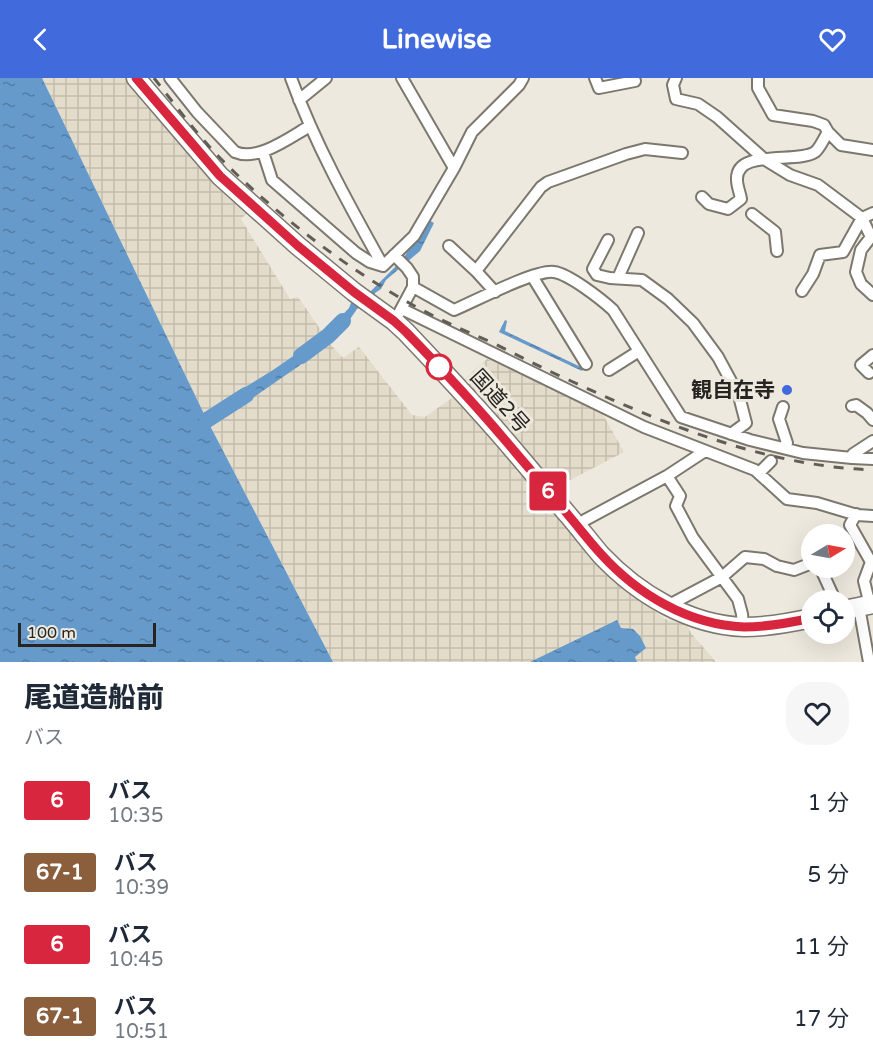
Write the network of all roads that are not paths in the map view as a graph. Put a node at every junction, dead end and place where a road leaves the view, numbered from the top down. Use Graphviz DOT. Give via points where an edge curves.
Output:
graph roads {
  1 [pos="136,78"];
  2 [pos="170,78"];
  3 [pos="291,78"];
  4 [pos="326,78"];
  5 [pos="402,78"];
  6 [pos="523,78"];
  7 [pos="595,78"];
  8 [pos="676,78"];
  9 [pos="758,78"];
  10 [pos="635,81"];
  11 [pos="299,100"];
  12 [pos="310,126"];
  13 [pos="828,132"];
  14 [pos="873,150"];
  15 [pos="263,152"];
  16 [pos="682,153"];
  17 [pos="764,159"];
  18 [pos="454,168"];
  19 [pos="702,197"];
  20 [pos="873,213"];
  21 [pos="752,214"];
  22 [pos="862,218"];
  23 [pos="638,233"];
  24 [pos="608,240"];
  25 [pos="449,246"];
  26 [pos="777,250"];
  27 [pos="394,255"];
  28 [pos="382,266"];
  29 [pos="476,271"];
  30 [pos="532,276"];
  31 [pos="618,278"];
  32 [pos="413,287"];
  33 [pos="802,291"];
  34 [pos="495,292"];
  35 [pos="873,296"];
  36 [pos="398,315"];
  37 [pos="639,351"];
  38 [pos="873,355"];
  39 [pos="586,364"];
  40 [pos="609,370"];
  41 [pos="869,373"];
  42 [pos="852,406"];
  43 [pos="783,407"];
  44 [pos="873,420"];
  45 [pos="731,434"];
  46 [pos="873,441"];
  47 [pos="784,448"];
  48 [pos="705,451"];
  49 [pos="852,459"];
  50 [pos="873,459"];
  51 [pos="771,461"];
  52 [pos="759,473"];
  53 [pos="667,476"];
  54 [pos="856,514"];
  55 [pos="873,516"];
  56 [pos="577,526"];
  57 [pos="801,567"];
  58 [pos="722,578"];
  59 [pos="861,606"];
  60 [pos="677,611"];
  61 [pos="801,620"];
  62 [pos="743,627"];
  63 [pos="869,662"];
  1 -- 36 [label="highway, 国道2号" via="220,176 354,292"];
  2 -- 15 [label="street" via="235,152"];
  3 -- 11 [label="street"];
  4 -- 11 [label="street"];
  5 -- 18 [label="street"];
  6 -- 18 [label="street" via="472,132"];
  7 -- 10 [label="street" via="598,88"];
  8 -- 17 [label="street" via="676,99 698,104"];
  9 -- 13 [label="street" via="758,88 773,115 813,121 824,125"];
  11 -- 12 [label="street"];
  12 -- 15 [label="street"];
  12 -- 28 [label="street"];
  13 -- 14 [label="street" via="841,145"];
  13 -- 17 [label="street" via="815,152"];
  15 -- 28 [label="street" via="272,180 356,253"];
  16 -- 29 [label="street" via="645,149 548,182"];
  17 -- 19 [label="street" via="743,166 737,181 741,199 728,209 709,204"];
  17 -- 22 [label="street" via="789,176 818,185"];
  18 -- 27 [label="street" via="414,236"];
  20 -- 22 [label="street"];
  21 -- 26 [label="street" via="775,232"];
  22 -- 33 [label="street" via="843,252 820,255"];
  22 -- 35 [label="street" via="871,237 861,250 856,272"];
  23 -- 31 [label="street"];
  24 -- 31 [label="street" via="593,269 597,275"];
  25 -- 29 [label="street"];
  27 -- 28 [label="street"];
  27 -- 32 [label="street" via="413,277"];
  29 -- 34 [label="street"];
  30 -- 34 [label="street"];
  30 -- 37 [label="street" via="552,271 563,274 601,300 613,310"];
  30 -- 39 [label="street"];
  31 -- 45 [label="street" via="642,280 668,299 693,323 718,357 739,396 746,423"];
  32 -- 34 [label="street" via="454,310"];
  32 -- 36 [label="street"];
  36 -- 48 [label="street"];
  36 -- 56 [label="highway, 国道2号"];
  37 -- 40 [label="street"];
  37 -- 45 [label="street" via="681,417"];
  38 -- 41 [label="street" via="861,365"];
  42 -- 44 [label="street" via="862,409"];
  43 -- 47 [label="street" via="779,419 787,442"];
  45 -- 47 [label="street"];
  46 -- 49 [label="street" via="853,454"];
  47 -- 49 [label="street"];
  48 -- 52 [label="street"];
  48 -- 53 [label="street"];
  49 -- 50 [label="street"];
  51 -- 52 [label="street"];
  52 -- 54 [label="street" via="787,499"];
  53 -- 56 [label="street"];
  53 -- 58 [label="street" via="680,496 676,507"];
  54 -- 55 [label="street"];
  54 -- 59 [label="street" via="850,525 871,562"];
  56 -- 60 [label="highway, 国道2号" via="622,574"];
  57 -- 58 [label="street" via="794,570 745,557"];
  58 -- 60 [label="street" via="673,603"];
  58 -- 62 [label="street" via="738,599"];
  59 -- 63 [label="street"];
  60 -- 62 [label="highway, 国道2号"];
  61 -- 62 [label="highway, 国道2号"];
}
